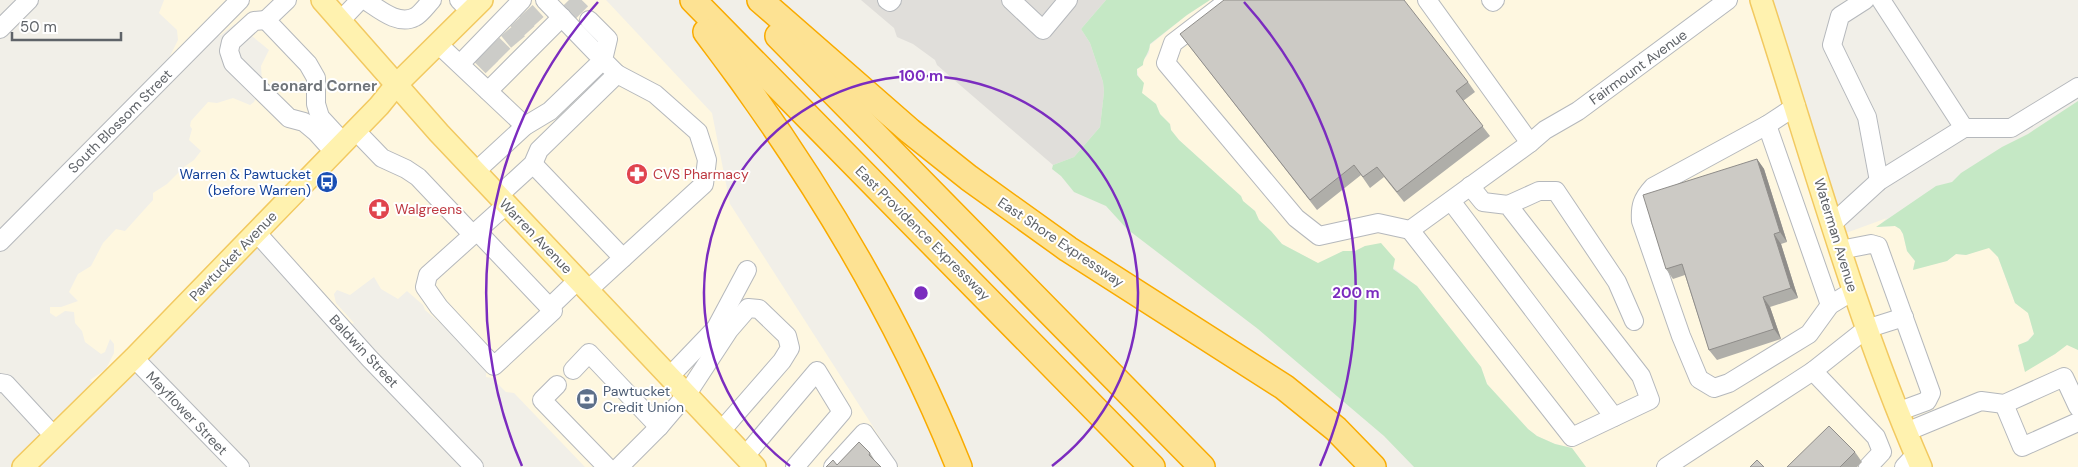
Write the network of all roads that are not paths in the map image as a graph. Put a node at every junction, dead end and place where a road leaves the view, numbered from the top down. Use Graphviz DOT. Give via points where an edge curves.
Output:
graph roads {
  1 [pos="29,0"];
  2 [pos="240,0"];
  3 [pos="287,0"];
  4 [pos="322,0"];
  5 [pos="360,0"];
  6 [pos="365,0"];
  7 [pos="432,0"];
  8 [pos="546,0"];
  9 [pos="682,0"];
  10 [pos="693,0"];
  11 [pos="743,0"];
  12 [pos="760,0"];
  13 [pos="888,0"];
  14 [pos="892,0"];
  15 [pos="1011,0"];
  16 [pos="1068,0"];
  17 [pos="1229,0"];
  18 [pos="1427,0"];
  19 [pos="1491,0"];
  20 [pos="1495,0"];
  21 [pos="1728,0"];
  22 [pos="1761,0"];
  23 [pos="1865,0"];
  24 [pos="1881,0"];
  25 [pos="471,4"];
  26 [pos="562,17"];
  27 [pos="266,20"];
  28 [pos="340,20"];
  29 [pos="589,20"];
  30 [pos="523,25"];
  31 [pos="0,29"];
  32 [pos="438,44"];
  33 [pos="603,60"];
  34 [pos="486,64"];
  35 [pos="617,74"];
  36 [pos="396,85"];
  37 [pos="2078,87"];
  38 [pos="316,104"];
  39 [pos="1796,106"];
  40 [pos="299,121"];
  41 [pos="1767,125"];
  42 [pos="525,126"];
  43 [pos="1964,128"];
  44 [pos="344,142"];
  45 [pos="1530,143"];
  46 [pos="533,164"];
  47 [pos="475,172"];
  48 [pos="1879,181"];
  49 [pos="1470,186"];
  50 [pos="1451,200"];
  51 [pos="502,201"];
  52 [pos="1508,205"];
  53 [pos="1832,224"];
  54 [pos="1410,230"];
  55 [pos="256,232"];
  56 [pos="475,233"];
  57 [pos="0,242"];
  58 [pos="1840,250"];
  59 [pos="623,258"];
  60 [pos="747,270"];
  61 [pos="583,285"];
  62 [pos="1854,291"];
  63 [pos="1830,305"];
  64 [pos="550,307"];
  65 [pos="1904,317"];
  66 [pos="1634,321"];
  67 [pos="1866,329"];
  68 [pos="134,358"];
  69 [pos="573,370"];
  70 [pos="1813,371"];
  71 [pos="670,376"];
  72 [pos="0,383"];
  73 [pos="557,385"];
  74 [pos="687,394"];
  75 [pos="2004,404"];
  76 [pos="2078,407"];
  77 [pos="1897,412"];
  78 [pos="1614,417"];
  79 [pos="2078,422"];
  80 [pos="659,427"];
  81 [pos="721,431"];
  82 [pos="1906,432"];
  83 [pos="54,436"];
  84 [pos="1130,444"];
  85 [pos="750,462"];
  86 [pos="1914,463"];
  87 [pos="23,467"];
  88 [pos="240,467"];
  89 [pos="474,467"];
  90 [pos="607,467"];
  91 [pos="619,467"];
  92 [pos="795,467"];
  93 [pos="833,467"];
  94 [pos="888,467"];
  95 [pos="959,467"];
  96 [pos="1147,467"];
  97 [pos="1152,467"];
  98 [pos="1202,467"];
  99 [pos="1373,467"];
  100 [pos="1666,467"];
  101 [pos="1868,467"];
  1 -- 31 [label="street"];
  2 -- 57 [label="street, South Blossom Street"];
  3 -- 27 [label="street"];
  4 -- 28 [label="main road, Warren Avenue"];
  5 -- 28 [label="street"];
  6 -- 7 [label="street" via="389,16 401,19 415,17"];
  8 -- 26 [label="street"];
  9 -- 95 [label="highway" via="792,152 843,232 909,355"];
  10 -- 84 [label="highway, East Providence Expressway"];
  11 -- 98 [label="highway"];
  12 -- 99 [label="highway, East Shore Expressway" via="969,178 1068,249 1284,387 1336,429"];
  13 -- 14 [label="street"];
  15 -- 16 [label="street" via="1043,30"];
  17 -- 54 [label="street" via="1173,43 1166,63 1296,218 1319,236 1378,223"];
  18 -- 45 [label="street"];
  19 -- 20 [label="street"];
  21 -- 45 [label="street, Fairmount Avenue"];
  22 -- 39 [label="main road, Waterman Avenue"];
  23 -- 48 [label="street" via="1840,16 1832,45 1867,117"];
  24 -- 43 [label="street"];
  25 -- 32 [label="main road, Pawtucket Avenue"];
  26 -- 30 [label="street"];
  26 -- 33 [label="street"];
  27 -- 38 [label="street" via="308,64 316,78"];
  27 -- 40 [label="street" via="254,21 231,42 229,51 233,63 289,118"];
  28 -- 36 [label="main road, Warren Avenue"];
  29 -- 33 [label="street" via="608,39"];
  30 -- 34 [label="street"];
  30 -- 34 [label="street"];
  32 -- 34 [label="street"];
  32 -- 36 [label="main road, Pawtucket Avenue"];
  33 -- 35 [label="street"];
  33 -- 42 [label="street" via="550,112"];
  34 -- 42 [label="street"];
  35 -- 46 [label="street" via="539,150"];
  35 -- 59 [label="street" via="655,94 698,132 707,160 704,184"];
  36 -- 44 [label="main road, Pawtucket Avenue"];
  36 -- 47 [label="main road, Warren Avenue"];
  37 -- 43 [label="street" via="2011,128"];
  38 -- 40 [label="street"];
  38 -- 44 [label="street" via="320,117"];
  39 -- 41 [label="street"];
  39 -- 53 [label="main road, Waterman Avenue"];
  40 -- 44 [label="street" via="316,132"];
  41 -- 63 [label="street"];
  41 -- 63 [label="street" via="1653,188 1644,197 1640,207 1641,221 1678,328 1699,379 1714,388 1729,383 1809,334"];
  42 -- 47 [label="street"];
  43 -- 48 [label="street"];
  44 -- 55 [label="main road, Pawtucket Avenue"];
  44 -- 56 [label="street" via="418,177"];
  45 -- 49 [label="street, Fairmount Avenue"];
  46 -- 51 [label="street"];
  46 -- 59 [label="street"];
  47 -- 51 [label="main road, Warren Avenue"];
  48 -- 53 [label="street"];
  49 -- 50 [label="street, Fairmount Avenue"];
  49 -- 52 [label="street" via="1482,202"];
  50 -- 54 [label="street, Fairmount Avenue"];
  50 -- 78 [label="street"];
  51 -- 56 [label="street"];
  51 -- 61 [label="main road, Warren Avenue"];
  52 -- 66 [label="street" via="1539,191 1556,191 1616,282"];
  52 -- 78 [label="street" via="1641,376 1650,400"];
  53 -- 58 [label="main road, Waterman Avenue"];
  54 -- 78 [label="street" via="1572,437"];
  55 -- 68 [label="main road, Pawtucket Avenue"];
  55 -- 89 [label="street, Baldwin Street" via="370,359"];
  56 -- 64 [label="street"];
  56 -- 64 [label="street" via="428,275 425,287 439,307 494,366 553,311"];
  58 -- 62 [label="main road, Waterman Avenue"];
  58 -- 65 [label="street" via="1871,244 1878,246"];
  59 -- 61 [label="street"];
  60 -- 71 [label="street" via="716,328"];
  61 -- 64 [label="street"];
  61 -- 71 [label="main road, Warren Avenue"];
  62 -- 63 [label="street"];
  62 -- 67 [label="main road, Waterman Avenue"];
  65 -- 67 [label="street"];
  65 -- 77 [label="street" via="1931,393 1926,401"];
  67 -- 70 [label="street"];
  67 -- 77 [label="main road, Waterman Avenue"];
  68 -- 83 [label="main road, Pawtucket Avenue"];
  68 -- 88 [label="street, Mayflower Street"];
  69 -- 80 [label="street" via="589,353"];
  70 -- 100 [label="street"];
  70 -- 101 [label="street" via="1876,437 1882,452"];
  71 -- 74 [label="main road, Warren Avenue"];
  72 -- 83 [label="street" via="6,384"];
  73 -- 90 [label="street" via="542,400"];
  74 -- 80 [label="street"];
  74 -- 81 [label="main road, Warren Avenue"];
  74 -- 81 [label="street" via="729,330 748,308 759,309 787,336 790,348 782,361"];
  75 -- 76 [label="street" via="2064,377"];
  75 -- 79 [label="street" via="2022,448"];
  75 -- 82 [label="street" via="1981,401"];
  77 -- 82 [label="main road, Waterman Avenue"];
  80 -- 91 [label="street"];
  81 -- 85 [label="main road, Warren Avenue"];
  82 -- 86 [label="main road, Waterman Avenue"];
  83 -- 87 [label="main road, Pawtucket Avenue"];
  84 -- 96 [label="highway"];
  84 -- 97 [label="highway, East Providence Expressway"];
  85 -- 92 [label="street" via="817,371 842,412"];
  93 -- 94 [label="street" via="864,433"];
}
